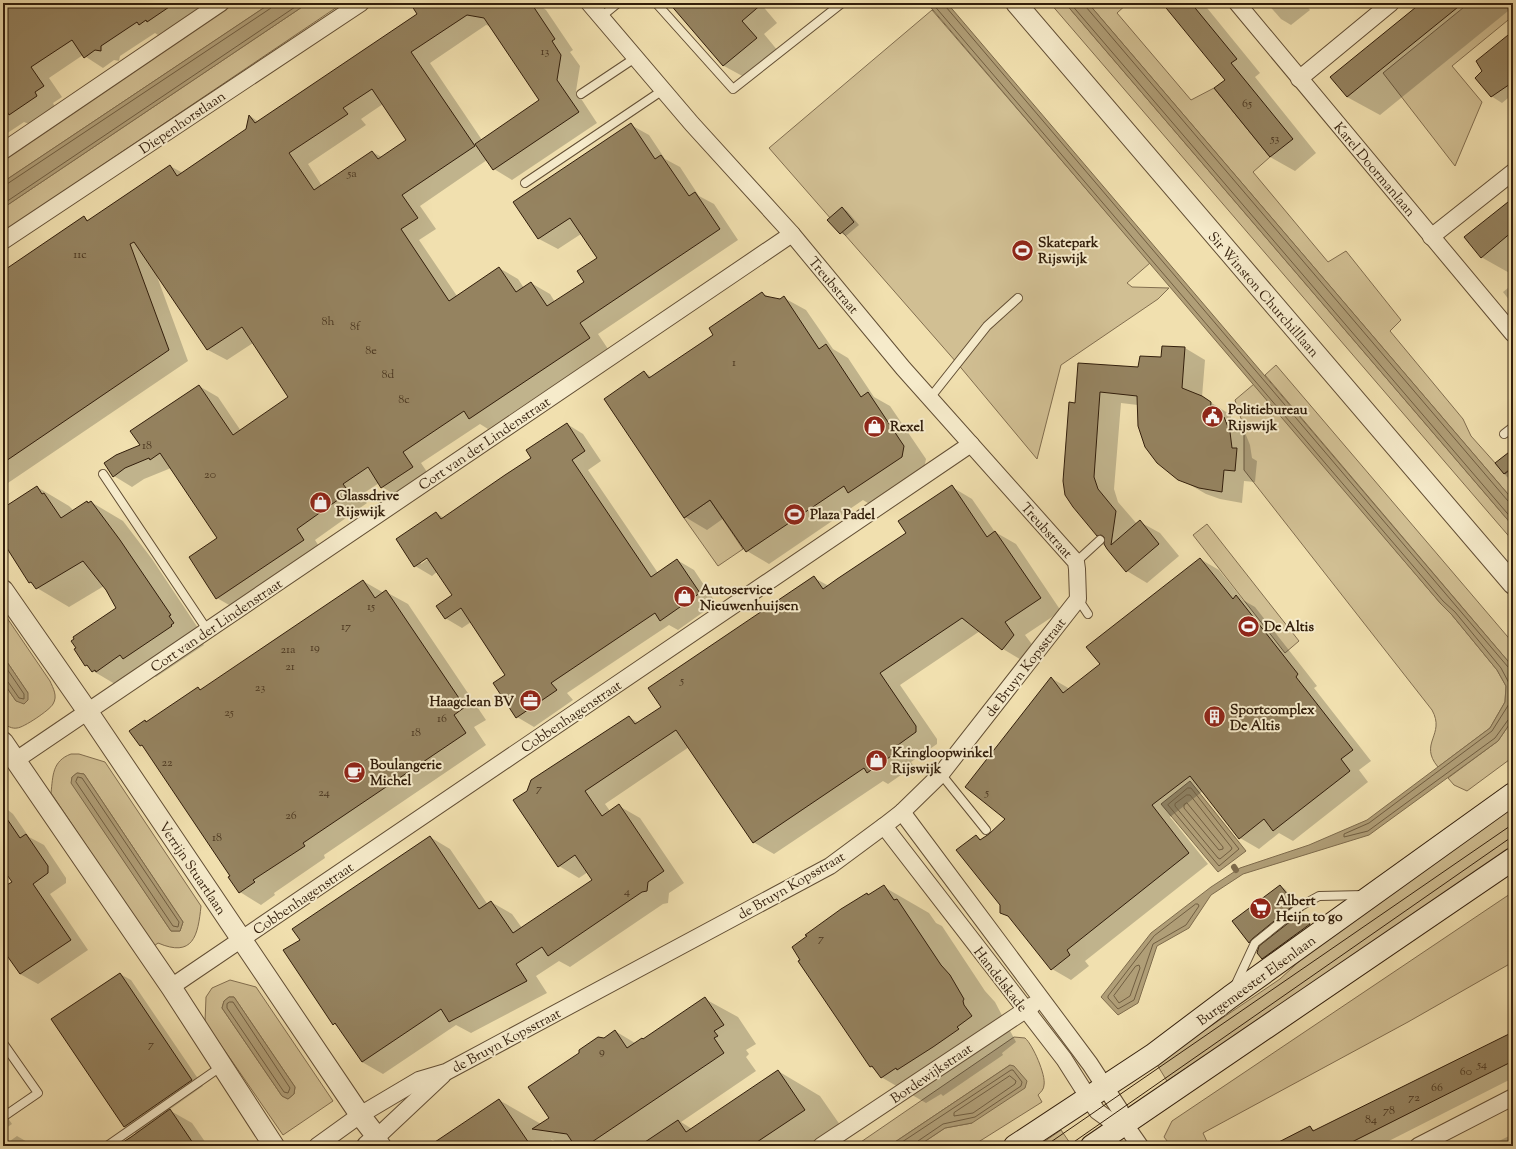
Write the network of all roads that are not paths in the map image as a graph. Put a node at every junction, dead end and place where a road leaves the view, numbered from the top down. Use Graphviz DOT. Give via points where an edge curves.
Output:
graph roads {
  1 [pos="221,3"];
  2 [pos="361,3"];
  3 [pos="589,3"];
  4 [pos="618,3"];
  5 [pos="656,3"];
  6 [pos="842,3"];
  7 [pos="1016,3"];
  8 [pos="1237,3"];
  9 [pos="1391,3"];
  10 [pos="601,17"];
  11 [pos="635,58"];
  12 [pos="1299,79"];
  13 [pos="663,90"];
  14 [pos="581,94"];
  15 [pos="3,151"];
  16 [pos="1513,172"];
  17 [pos="525,183"];
  18 [pos="792,234"];
  19 [pos="1431,237"];
  20 [pos="3,241"];
  21 [pos="1018,298"];
  22 [pos="1513,334"];
  23 [pos="930,398"];
  24 [pos="1513,427"];
  25 [pos="1504,434"];
  26 [pos="971,444"];
  27 [pos="102,474"];
  28 [pos="1100,540"];
  29 [pos="1076,565"];
  30 [pos="1513,584"];
  31 [pos="3,590"];
  32 [pos="1078,599"];
  33 [pos="1088,614"];
  34 [pos="208,631"];
  35 [pos="88,712"];
  36 [pos="3,742"];
  37 [pos="16,760"];
  38 [pos="941,774"];
  39 [pos="1513,794"];
  40 [pos="902,812"];
  41 [pos="884,826"];
  42 [pos="986,830"];
  43 [pos="1513,859"];
  44 [pos="1375,894"];
  45 [pos="241,940"];
  46 [pos="171,987"];
  47 [pos="1230,997"];
  48 [pos="1041,999"];
  49 [pos="1025,1010"];
  50 [pos="3,1043"];
  51 [pos="222,1066"];
  52 [pos="446,1072"];
  53 [pos="1106,1086"];
  54 [pos="1513,1097"];
  55 [pos="1088,1099"];
  56 [pos="360,1115"];
  57 [pos="3,1117"];
  58 [pos="1124,1123"];
  59 [pos="375,1143"];
  60 [pos="107,1146"];
  61 [pos="274,1146"];
  62 [pos="317,1146"];
  63 [pos="821,1146"];
  64 [pos="1015,1146"];
  65 [pos="1092,1146"];
  66 [pos="1140,1146"];
  67 [pos="1418,1146"];
  1 -- 15 [label="street"];
  2 -- 20 [label="street, Diepenhorstlaan"];
  3 -- 10 [label="street, Treubstraat"];
  4 -- 10 [label="lane"];
  5 -- 6 [label="lane" via="733,89"];
  7 -- 30 [label="street, Sir Winston Churchilllaan"];
  8 -- 12 [label="street, Karel Doormanlaan"];
  9 -- 12 [label="street"];
  10 -- 11 [label="street, Treubstraat"];
  11 -- 13 [label="street, Treubstraat"];
  11 -- 14 [label="lane"];
  12 -- 19 [label="street, Karel Doormanlaan"];
  13 -- 17 [label="lane"];
  13 -- 18 [label="street, Treubstraat"];
  16 -- 19 [label="street"];
  18 -- 23 [label="street, Treubstraat"];
  18 -- 34 [label="street, Cort van der Lindenstraat"];
  19 -- 22 [label="street, Karel Doormanlaan"];
  21 -- 23 [label="lane" via="987,326"];
  23 -- 26 [label="street, Treubstraat"];
  24 -- 25 [label="lane"];
  26 -- 29 [label="street, Treubstraat"];
  26 -- 45 [label="street, Cobbenhagenstraat"];
  27 -- 34 [label="lane"];
  28 -- 29 [label="lane"];
  29 -- 32 [label="street"];
  31 -- 35 [label="street, Verrijn Stuartlaan"];
  32 -- 33 [label="lane"];
  32 -- 38 [label="street, de Bruyn Kopsstraat"];
  34 -- 35 [label="street, Cort van der Lindenstraat"];
  35 -- 37 [label="street, Cort van der Lindenstraat"];
  35 -- 45 [label="street, Verrijn Stuartlaan"];
  36 -- 37 [label="street"];
  37 -- 46 [label="street"];
  38 -- 40 [label="street, de Bruyn Kopsstraat"];
  38 -- 42 [label="lane"];
  39 -- 44 [label="main road, Burgemeester Elsenlaan"];
  40 -- 41 [label="street, de Bruyn Kopsstraat"];
  40 -- 48 [label="street, Handelskade"];
  41 -- 49 [label="street, Handelskade"];
  41 -- 52 [label="street, de Bruyn Kopsstraat" via="830,866"];
  43 -- 58 [label="main road"];
  44 -- 47 [label="main road, Burgemeester Elsenlaan"];
  44 -- 47 [label="lane" via="1319,896 1301,906 1254,943"];
  45 -- 46 [label="street, Cobbenhagenstraat"];
  45 -- 56 [label="street, Verrijn Stuartlaan"];
  46 -- 51 [label="street"];
  47 -- 53 [label="main road, Burgemeester Elsenlaan" via="1153,1056"];
  48 -- 49 [label="street, Bordewijkstraat"];
  48 -- 53 [label="street, Handelskade"];
  49 -- 55 [label="street, Handelskade" via="1064,1059"];
  49 -- 63 [label="street, Bordewijkstraat"];
  50 -- 57 [label="lane" via="38,1093"];
  51 -- 60 [label="lane"];
  51 -- 61 [label="street"];
  52 -- 56 [label="street, de Bruyn Kopsstraat" via="419,1080"];
  52 -- 59 [label="street, de Bruyn Kopsstraat"];
  53 -- 55 [label="main road, Burgemeester Elsenlaan"];
  53 -- 58 [label="street, Handelskade" via="1120,1110"];
  54 -- 67 [label="street"];
  55 -- 58 [label="street, Handelskade" via="1097,1111 1108,1119"];
  55 -- 64 [label="main road, Burgemeester Elsenlaan"];
  56 -- 59 [label="street, Verrijn Stuartlaan"];
  56 -- 62 [label="street, de Bruyn Kopsstraat"];
  58 -- 65 [label="main road"];
  58 -- 66 [label="street, Handelskade"];
}
